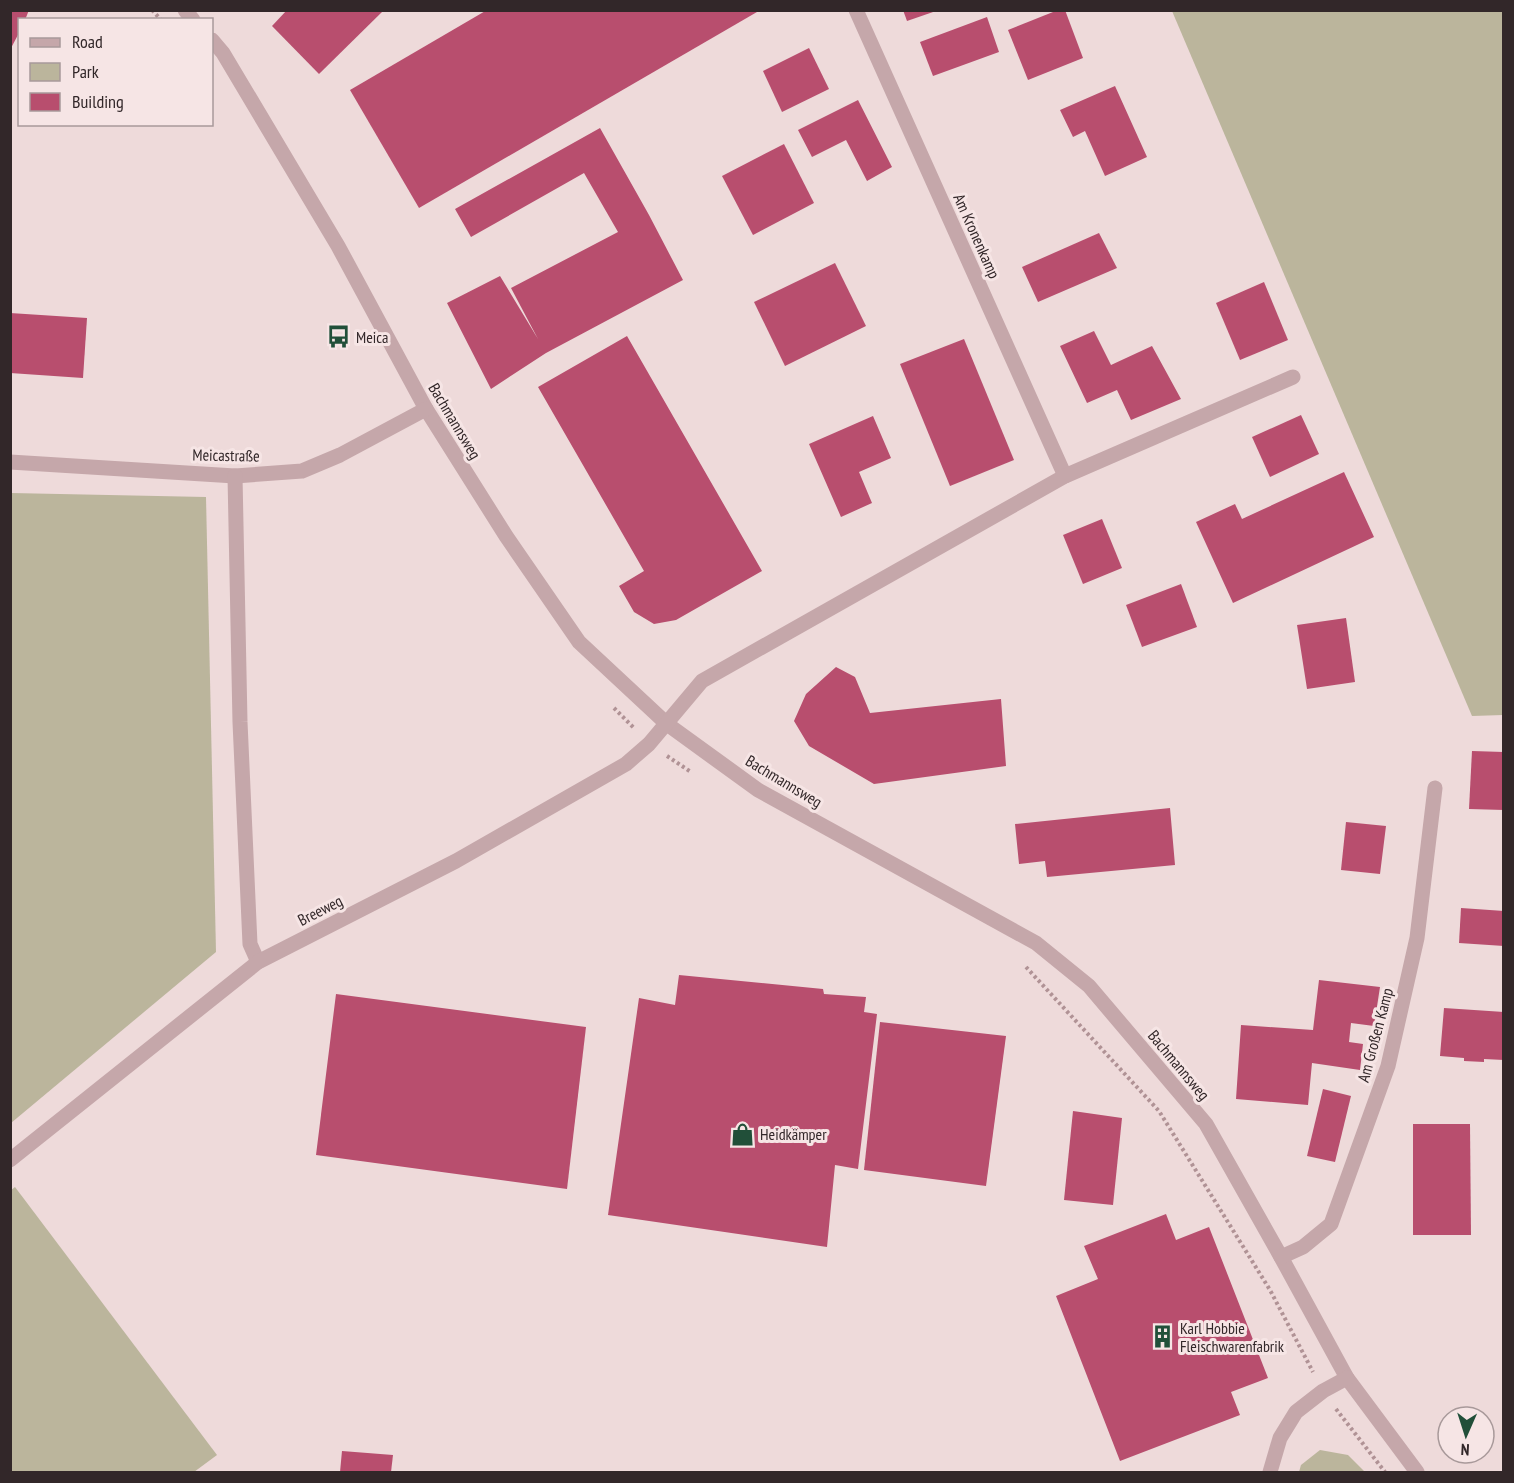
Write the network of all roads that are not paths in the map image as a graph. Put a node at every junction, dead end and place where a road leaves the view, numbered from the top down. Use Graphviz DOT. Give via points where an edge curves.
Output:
graph roads {
  1 [pos="856,10"];
  2 [pos="213,41"];
  3 [pos="1293,377"];
  4 [pos="426,409"];
  5 [pos="10,462"];
  6 [pos="235,476"];
  7 [pos="1065,476"];
  8 [pos="667,724"];
  9 [pos="1435,788"];
  10 [pos="258,962"];
  11 [pos="10,1160"];
  12 [pos="1281,1257"];
  13 [pos="1347,1378"];
  14 [pos="1270,1473"];
  15 [pos="1417,1473"];
  1 -- 7 [label="street, Am Kronenkamp"];
  2 -- 4 [label="street, Bachmannsweg" via="338,246"];
  3 -- 7 [label="street"];
  4 -- 6 [label="street, Meicastraße" via="302,471"];
  4 -- 8 [label="street, Bachmannsweg" via="579,642"];
  5 -- 6 [label="street, Meicastraße"];
  6 -- 10 [label="street" via="250,944"];
  7 -- 8 [label="street" via="702,681"];
  8 -- 10 [label="street, Breeweg" via="627,764 456,861"];
  8 -- 12 [label="street, Bachmannsweg" via="758,790 1036,944 1089,986 1206,1125"];
  9 -- 12 [label="street, Am Großen Kamp" via="1417,938 1388,1066 1331,1224 1303,1247"];
  10 -- 11 [label="street, Breeweg"];
  12 -- 13 [label="street, Bachmannsweg"];
  13 -- 14 [label="street" via="1296,1412 1280,1438"];
  13 -- 15 [label="street, Bachmannsweg"];
}
